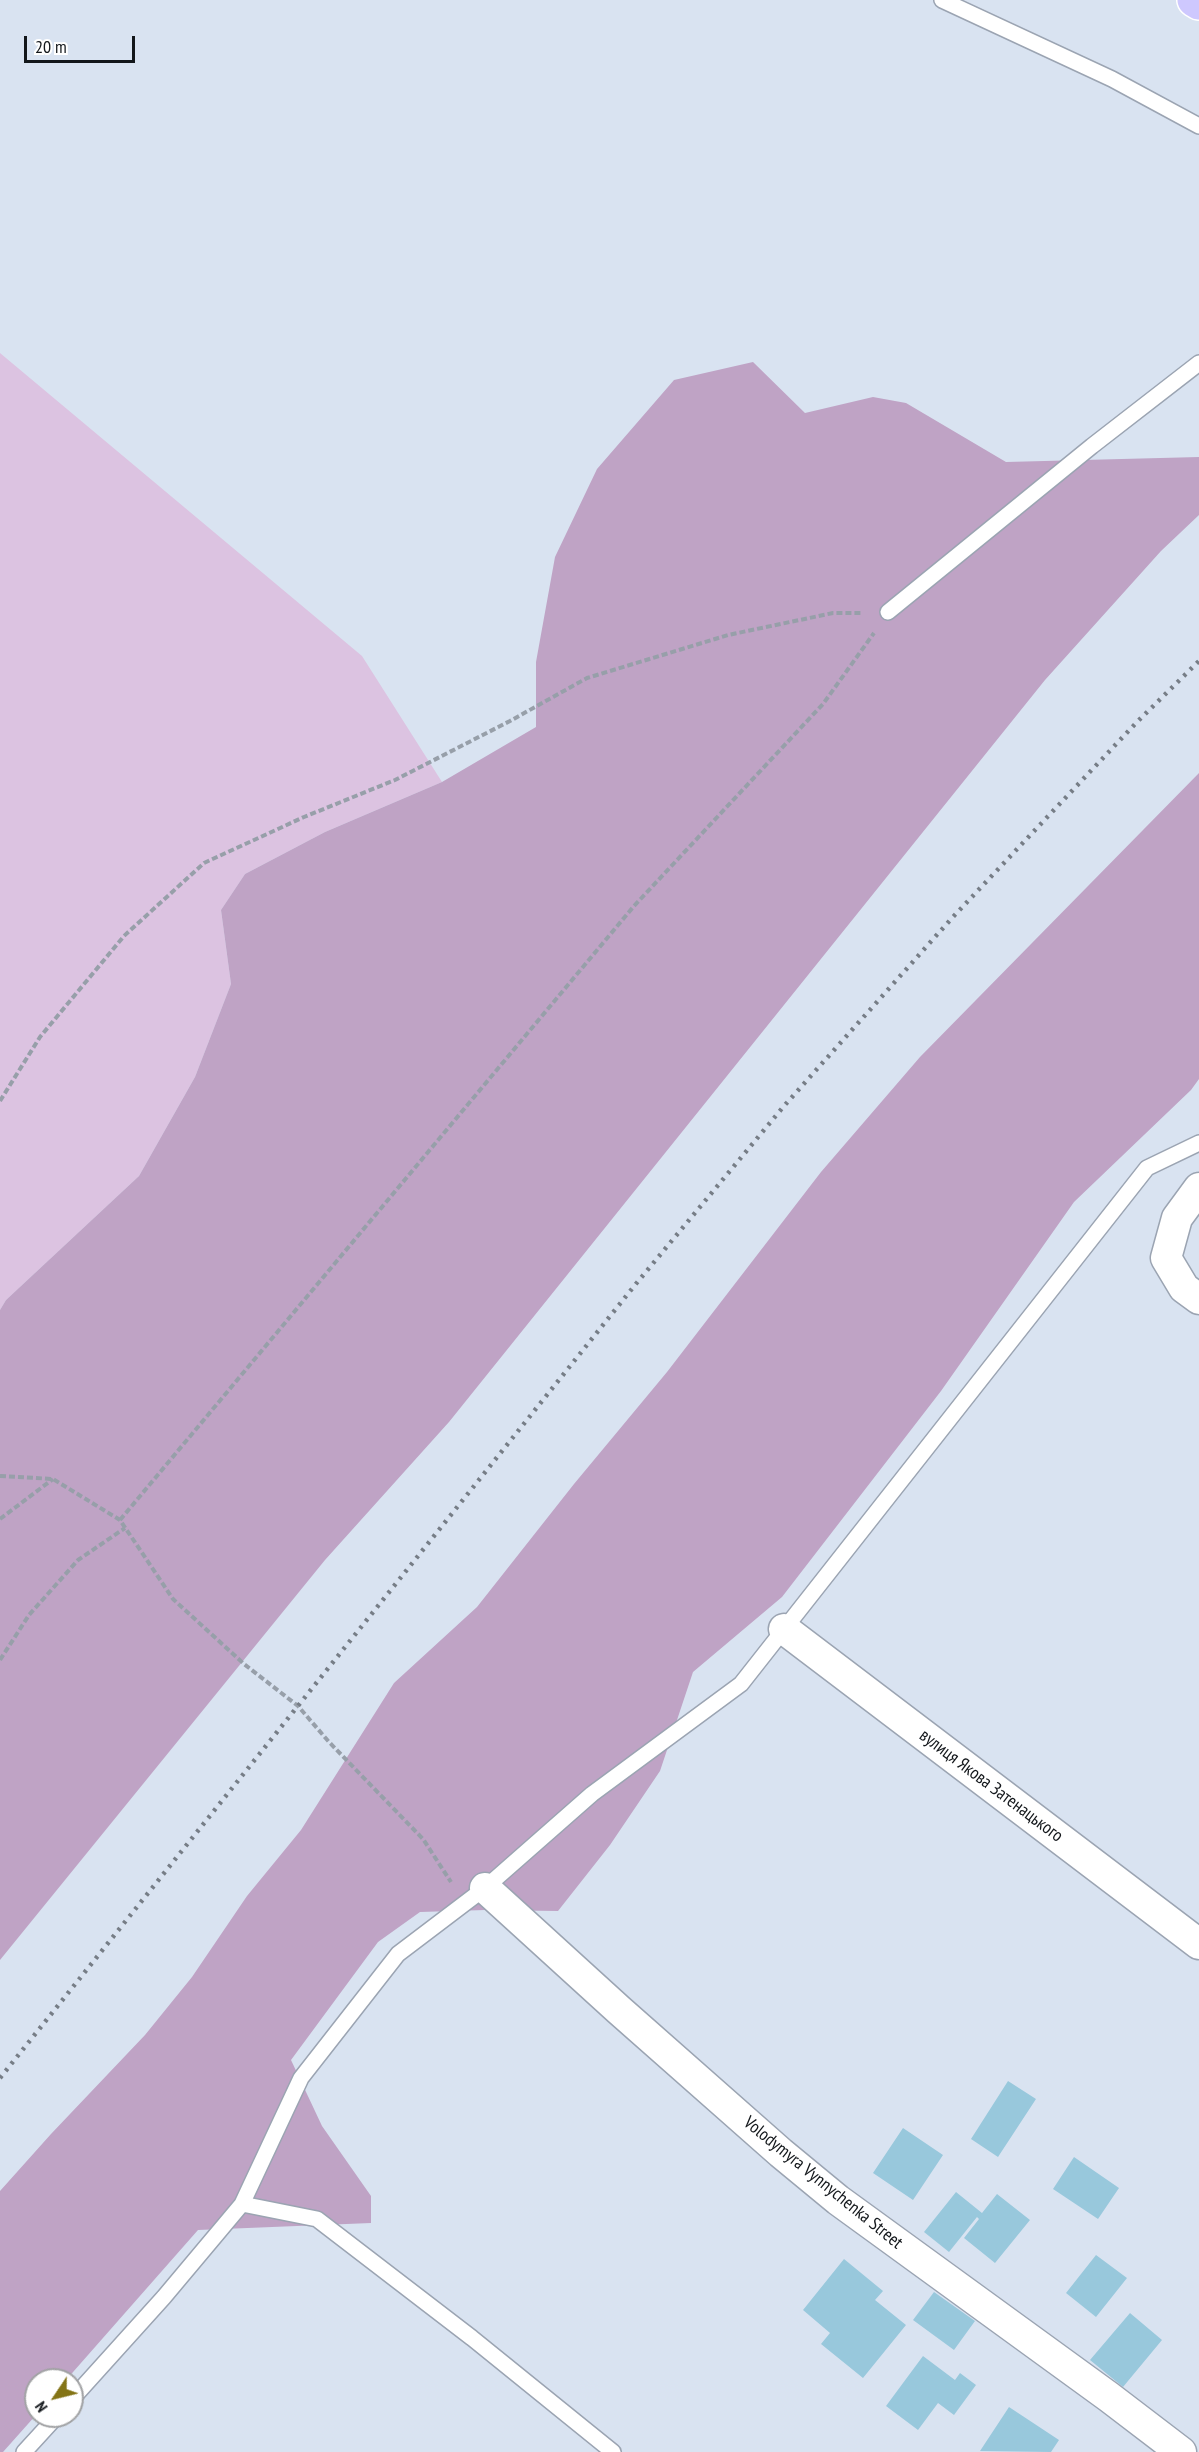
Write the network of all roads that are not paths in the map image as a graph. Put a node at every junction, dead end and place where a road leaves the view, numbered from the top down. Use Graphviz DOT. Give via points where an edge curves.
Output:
graph roads {
  1 [pos="942,0"];
  2 [pos="1194,0"];
  3 [pos="1199,3"];
  4 [pos="1199,126"];
  5 [pos="1199,363"];
  6 [pos="888,612"];
  7 [pos="1199,1143"];
  8 [pos="1199,1188"];
  9 [pos="1199,1299"];
  10 [pos="784,1629"];
  11 [pos="475,1895"];
  12 [pos="1199,1944"];
  13 [pos="242,2204"];
  14 [pos="84,2386"];
  15 [pos="46,2428"];
  16 [pos="24,2452"];
  17 [pos="613,2452"];
  18 [pos="1181,2452"];
  1 -- 4 [label="lane" via="1112,78"];
  2 -- 3 [label="highway"];
  5 -- 6 [label="lane"];
  7 -- 10 [label="lane" via="1147,1168"];
  8 -- 9 [label="street" via="1178,1218 1167,1258 1184,1287"];
  10 -- 11 [label="lane" via="741,1684 592,1794"];
  10 -- 12 [label="street, вулиця Якова Затенацького"];
  11 -- 13 [label="lane" via="398,1954 301,2078"];
  11 -- 18 [label="street, Volodymyra Vynnychenka Street" via="619,2010 838,2200"];
  13 -- 14 [label="lane"];
  13 -- 17 [label="lane" via="317,2219"];
  15 -- 16 [label="lane"];
}
